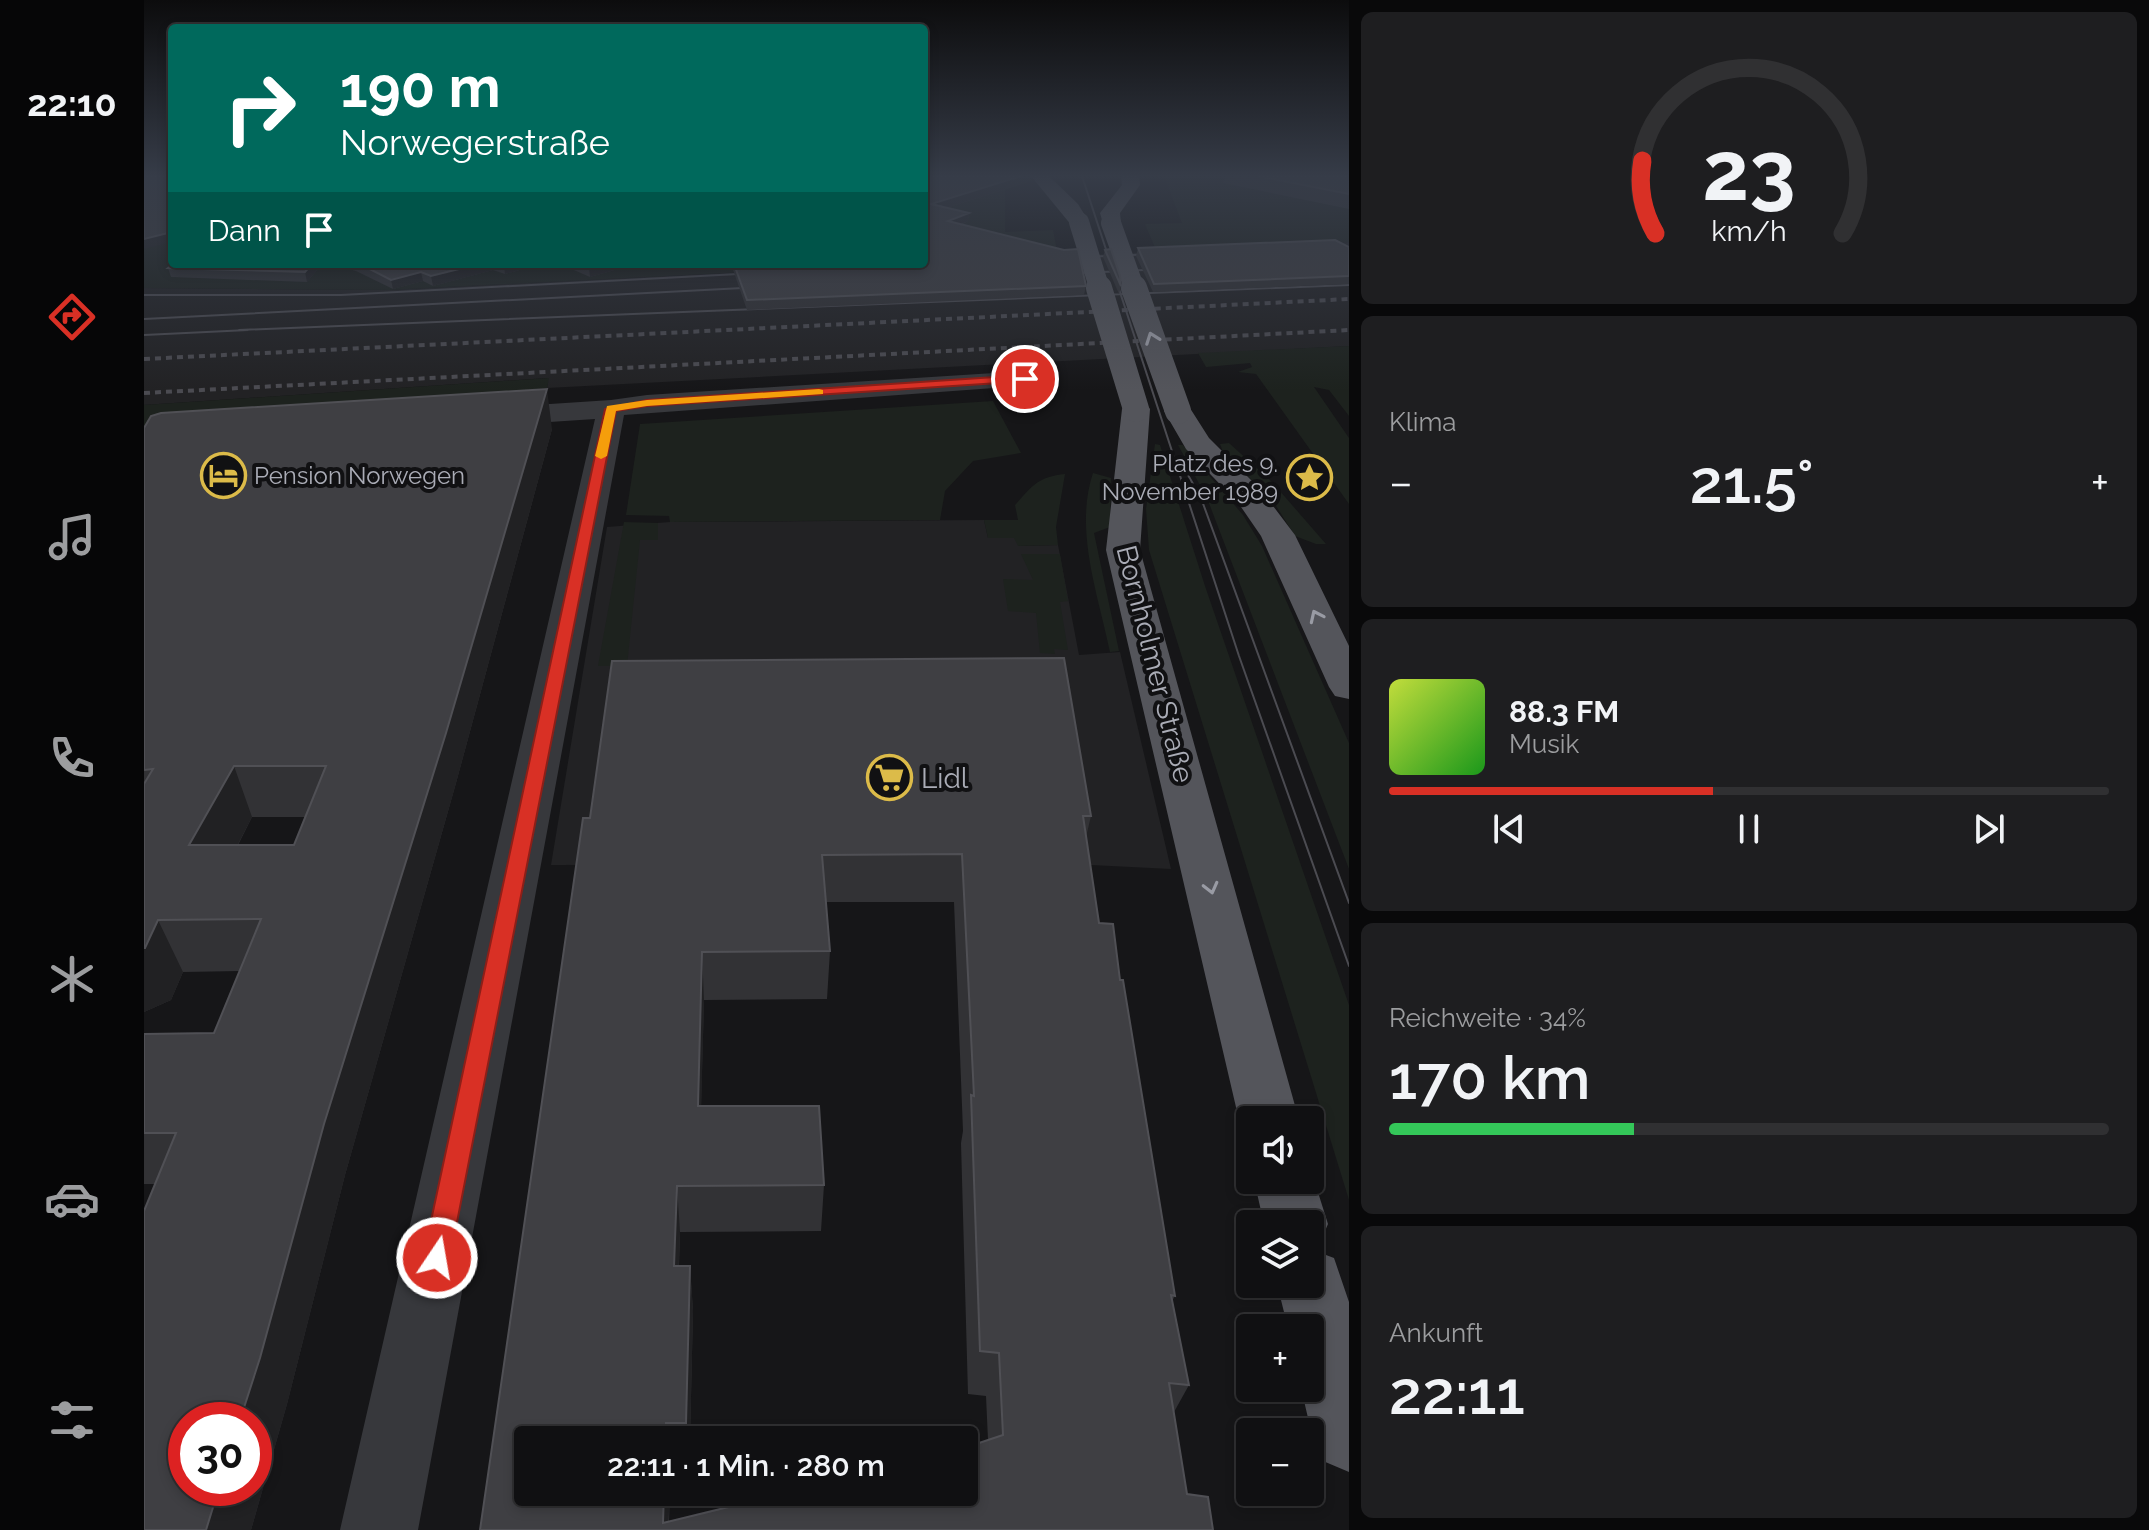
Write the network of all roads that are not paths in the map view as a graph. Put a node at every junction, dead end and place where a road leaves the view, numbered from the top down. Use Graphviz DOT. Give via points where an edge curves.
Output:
graph roads {
  1 [pos="1087,247"];
  2 [pos="1120,247"];
  3 [pos="1025,379"];
  4 [pos="611,409"];
  5 [pos="454,419"];
  6 [pos="1349,687"];
  7 [pos="1265,1106"];
  8 [pos="1314,1298"];
  9 [pos="1349,1435"];
  10 [pos="379,1530"];
  1 -- 7 [label="main road, Bornholmer Straße, one-way, bridge" via="1136,409 1123,550"];
  6 -- 2 [label="main road, one-way, bridge" via="1278,535 1250,497 1197,443 1178,411"];
  3 -- 4 [label="street"];
  4 -- 5 [label="street"];
  4 -- 10 [label="street"];
  8 -- 9 [label="main road"];
}
